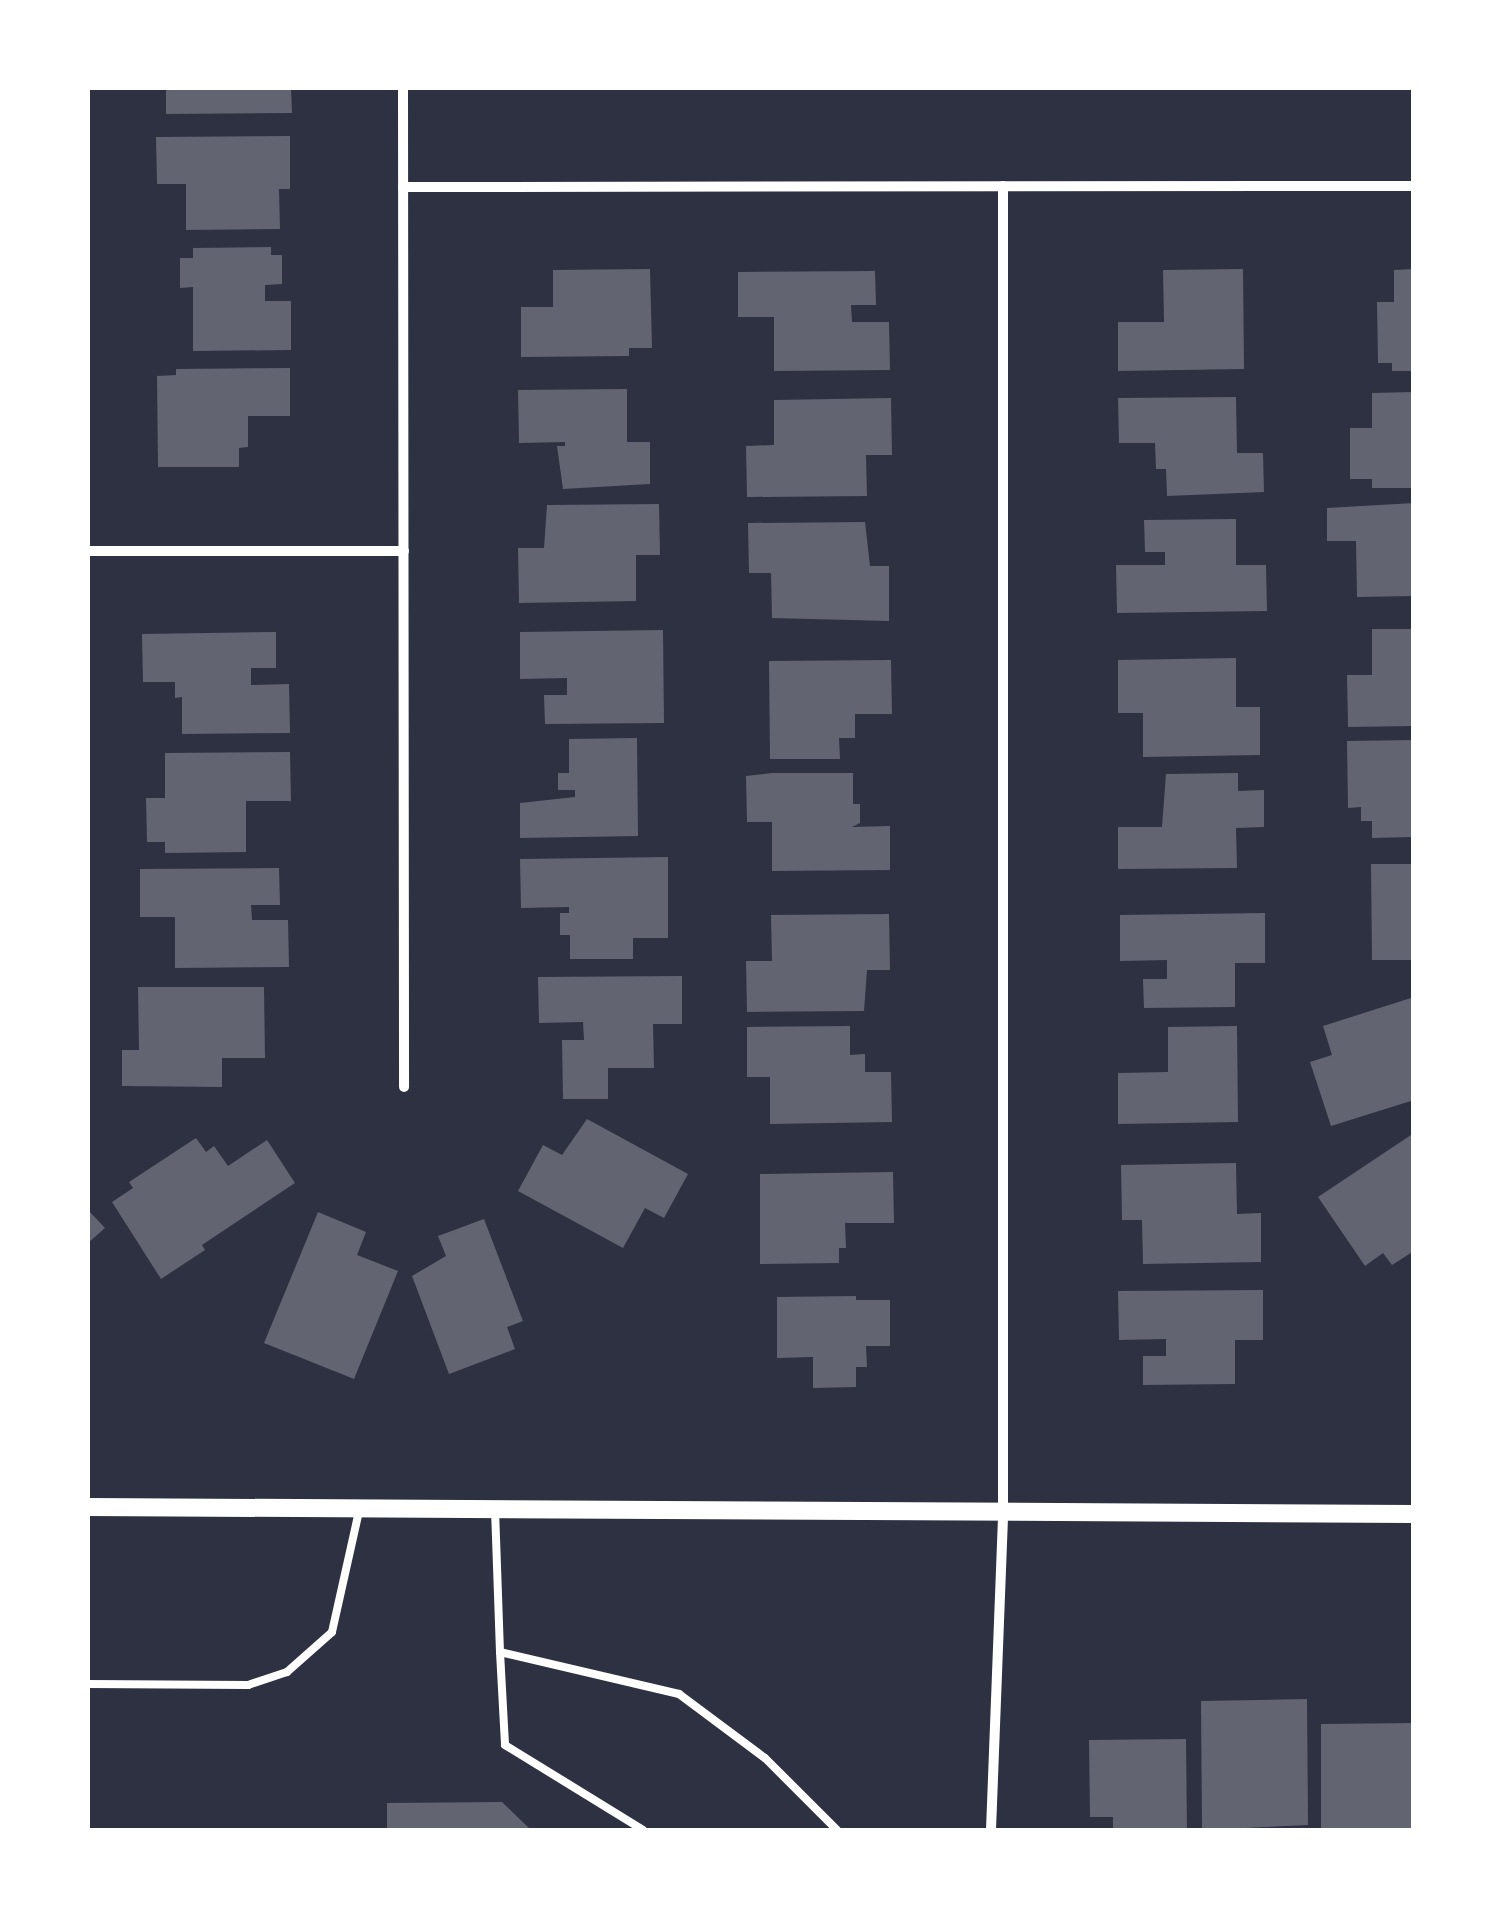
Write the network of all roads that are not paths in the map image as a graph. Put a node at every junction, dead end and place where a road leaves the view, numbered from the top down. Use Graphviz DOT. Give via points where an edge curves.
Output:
graph roads {
  1 [pos="403,88"];
  2 [pos="1003,186"];
  3 [pos="1414,186"];
  4 [pos="403,187"];
  5 [pos="88,551"];
  6 [pos="404,551"];
  7 [pos="404,1087"];
  8 [pos="88,1507"];
  9 [pos="359,1508"];
  10 [pos="495,1509"];
  11 [pos="1003,1512"];
  12 [pos="1414,1514"];
  13 [pos="500,1652"];
  14 [pos="88,1684"];
  15 [pos="643,1830"];
  16 [pos="837,1830"];
  17 [pos="991,1830"];
  1 -- 4 [label="street"];
  2 -- 3 [label="street"];
  2 -- 4 [label="street"];
  2 -- 11 [label="street"];
  4 -- 6 [label="street"];
  5 -- 6 [label="street"];
  6 -- 7 [label="street"];
  8 -- 9 [label="street"];
  9 -- 10 [label="street"];
  9 -- 14 [label="lane" via="332,1632 286,1672 248,1685"];
  10 -- 11 [label="street"];
  10 -- 13 [label="lane"];
  11 -- 12 [label="street"];
  11 -- 17 [label="street"];
  13 -- 15 [label="lane" via="505,1745"];
  13 -- 16 [label="lane" via="679,1694 765,1758"];
}
